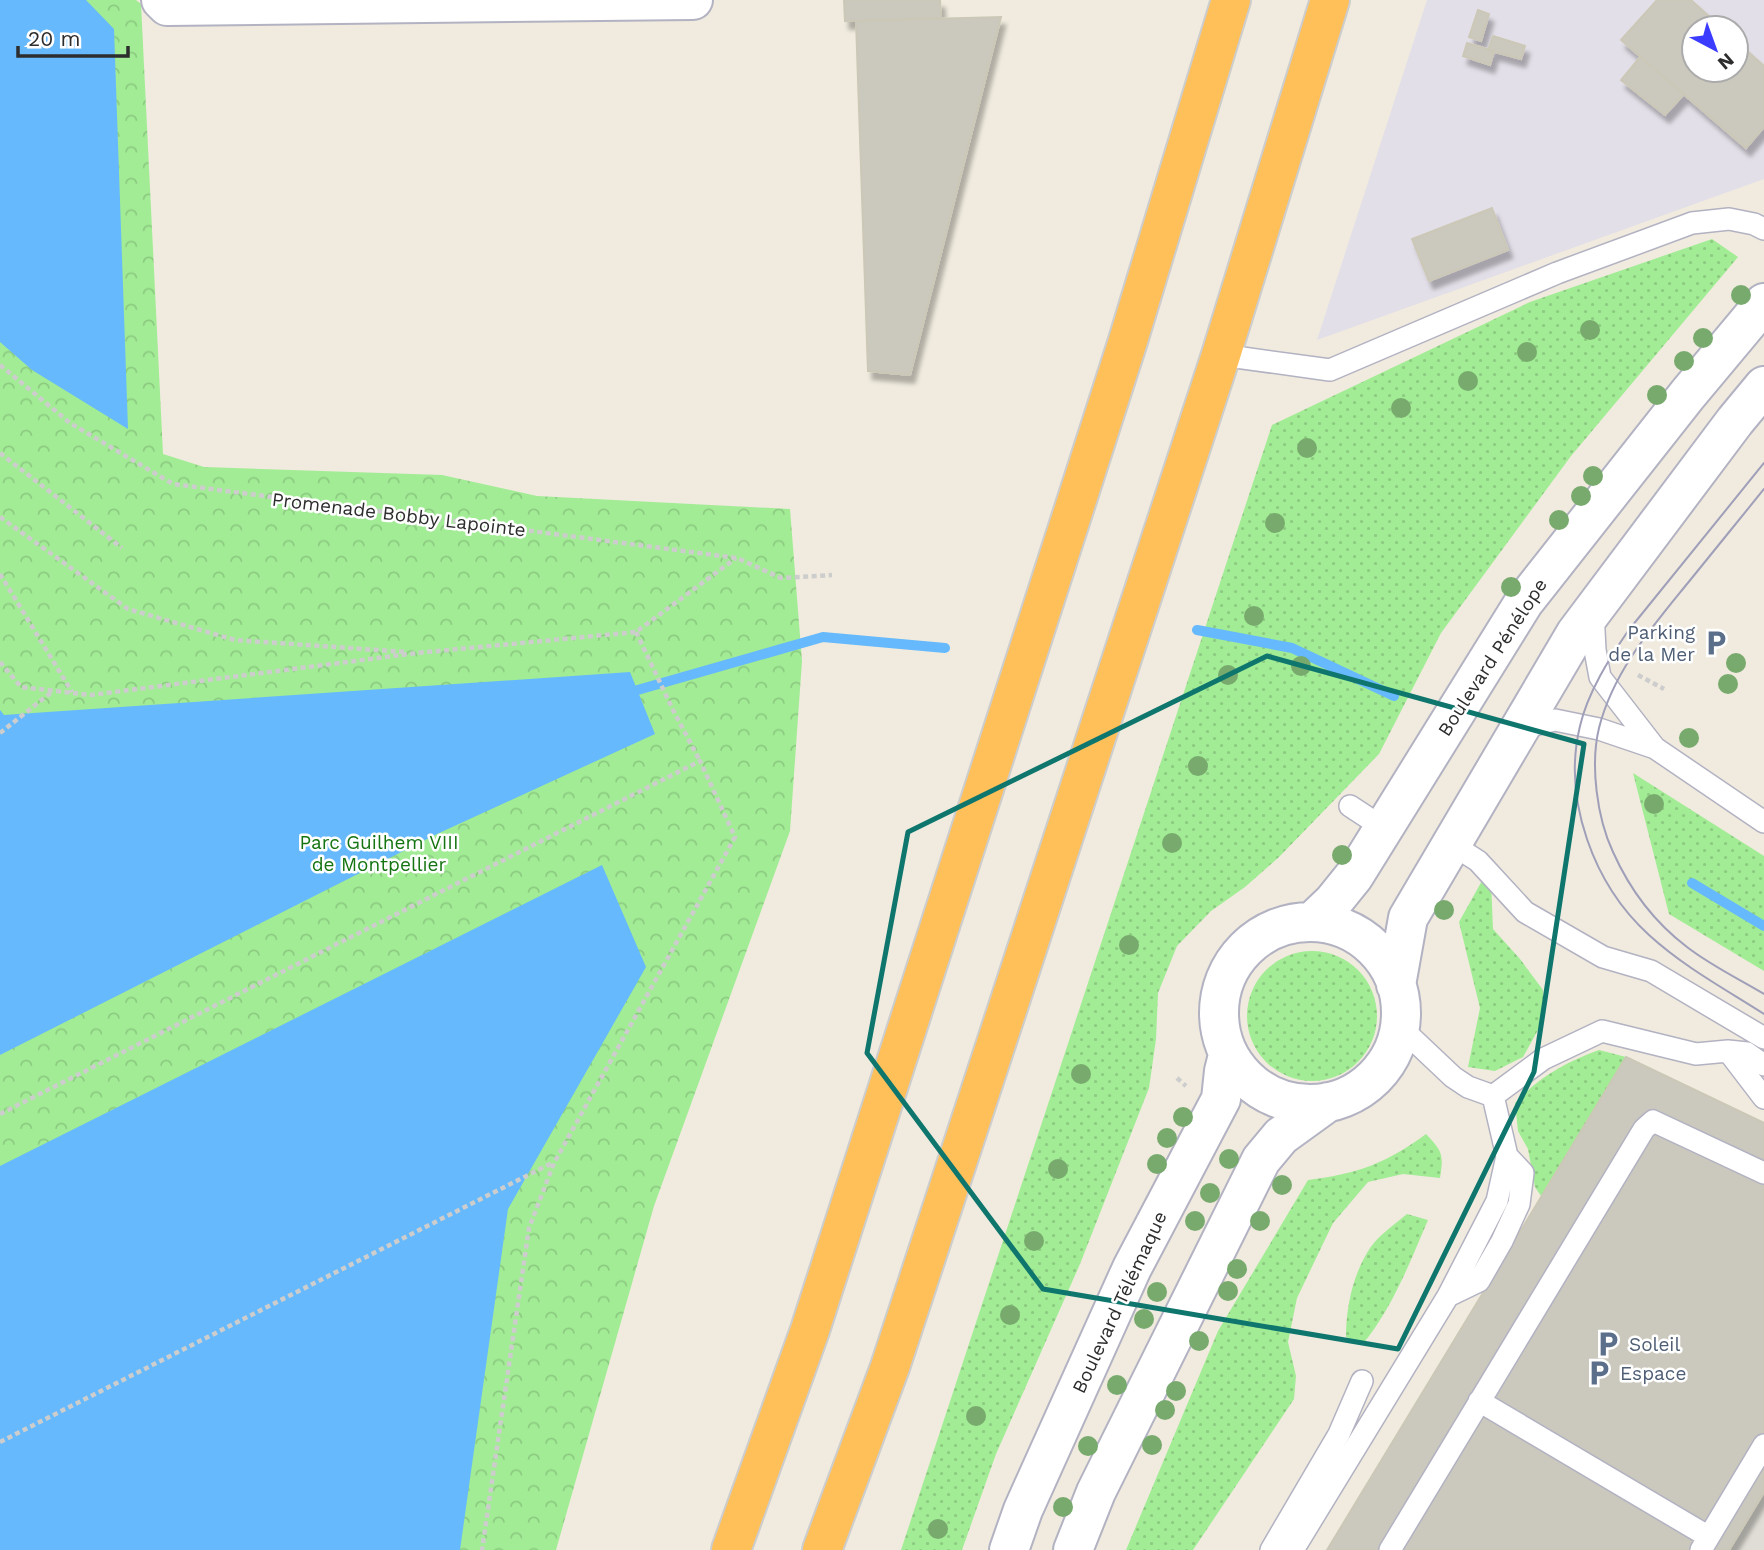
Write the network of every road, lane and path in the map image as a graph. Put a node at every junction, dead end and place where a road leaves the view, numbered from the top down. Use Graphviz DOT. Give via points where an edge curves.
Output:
graph roads {
  1 [pos="161,0"];
  2 [pos="693,0"];
  3 [pos="1231,0"];
  4 [pos="1330,0"];
  5 [pos="1764,229"];
  6 [pos="1764,303"];
  7 [pos="1221,355"];
  8 [pos="0,365"];
  9 [pos="1764,386"];
  10 [pos="0,453"];
  11 [pos="0,517"];
  12 [pos="122,548"];
  13 [pos="737,558"];
  14 [pos="0,574"];
  15 [pos="832,575"];
  16 [pos="1592,611"];
  17 [pos="636,632"];
  18 [pos="417,653"];
  19 [pos="0,662"];
  20 [pos="53,691"];
  21 [pos="72,693"];
  22 [pos="1521,728"];
  23 [pos="0,733"];
  24 [pos="1655,748"];
  25 [pos="700,761"];
  26 [pos="1350,806"];
  27 [pos="1764,822"];
  28 [pos="1382,827"];
  29 [pos="1449,848"];
  30 [pos="1312,922"];
  31 [pos="1396,985"];
  32 [pos="1399,1026"];
  33 [pos="1764,1038"];
  34 [pos="1728,1051"];
  35 [pos="1228,1055"];
  36 [pos="1764,1065"];
  37 [pos="1493,1096"];
  38 [pos="1764,1098"];
  39 [pos="1328,1102"];
  40 [pos="0,1114"];
  41 [pos="554,1163"];
  42 [pos="1764,1173"];
  43 [pos="1362,1381"];
  44 [pos="1479,1401"];
  45 [pos="1348,1440"];
  46 [pos="0,1442"];
  47 [pos="1764,1445"];
  48 [pos="1705,1543"];
  49 [pos="482,1550"];
  50 [pos="731,1550"];
  51 [pos="822,1550"];
  52 [pos="1009,1550"];
  53 [pos="1073,1550"];
  54 [pos="1271,1550"];
  55 [pos="1293,1550"];
  56 [pos="1390,1550"];
  1 -- 2 [label="main road" via="167,6"];
  3 -- 50 [label="highway" via="1127,344 810,1330"];
  4 -- 7 [label="highway"];
  5 -- 7 [label="lane" via="1729,219 1692,223 1557,274 1330,370"];
  6 -- 28 [label="main road, Boulevard Pénélope" via="1524,602"];
  7 -- 51 [label="highway" via="895,1354"];
  8 -- 13 [label="path, Promenade Bobby Lapointe" via="70,423 173,484"];
  9 -- 16 [label="main road"];
  10 -- 12 [label="path"];
  11 -- 18 [label="path" via="128,609 235,640"];
  13 -- 15 [label="path, Promenade Bobby Lapointe" via="781,578"];
  13 -- 17 [label="path"];
  14 -- 21 [label="path"];
  16 -- 22 [label="main road"];
  16 -- 24 [label="lane" via="1600,677"];
  17 -- 18 [label="path"];
  17 -- 25 [label="path"];
  18 -- 21 [label="path" via="91,695"];
  19 -- 20 [label="path" via="20,687"];
  20 -- 21 [label="path"];
  20 -- 23 [label="path"];
  22 -- 24 [label="lane" via="1555,720"];
  22 -- 29 [label="main road"];
  24 -- 27 [label="lane"];
  25 -- 40 [label="path"];
  25 -- 41 [label="path" via="735,837"];
  26 -- 28 [label="lane"];
  28 -- 30 [label="main road, Boulevard Pénélope" via="1354,876"];
  29 -- 31 [label="main road" via="1408,918"];
  29 -- 33 [label="lane" via="1478,861 1525,912 1603,957 1651,971"];
  30 -- 31 [label="main road" via="1339,926 1364,940 1384,960"];
  30 -- 35 [label="main road" via="1285,925 1261,936 1240,954 1226,976 1219,1016"];
  31 -- 32 [label="main road"];
  32 -- 37 [label="lane" via="1453,1077"];
  32 -- 39 [label="main road" via="1395,1044 1376,1076 1354,1093"];
  34 -- 36 [label="lane" via="1747,1053"];
  34 -- 37 [label="lane" via="1696,1054 1602,1031 1543,1059"];
  34 -- 38 [label="lane"];
  35 -- 39 [label="main road" via="1245,1078 1270,1095 1298,1104"];
  35 -- 52 [label="main road, Boulevard Télémaque" via="1221,1098 1132,1268"];
  37 -- 45 [label="lane" via="1507,1156 1497,1201 1448,1296"];
  39 -- 53 [label="main road" via="1281,1136 1261,1160 1102,1480"];
  41 -- 46 [label="path"];
  41 -- 49 [label="path" via="529,1228"];
  42 -- 44 [label="lane" via="1653,1121"];
  43 -- 45 [label="lane"];
  44 -- 48 [label="lane"];
  44 -- 56 [label="lane"];
  45 -- 54 [label="lane"];
  45 -- 55 [label="lane"];
  47 -- 48 [label="lane"];
}
